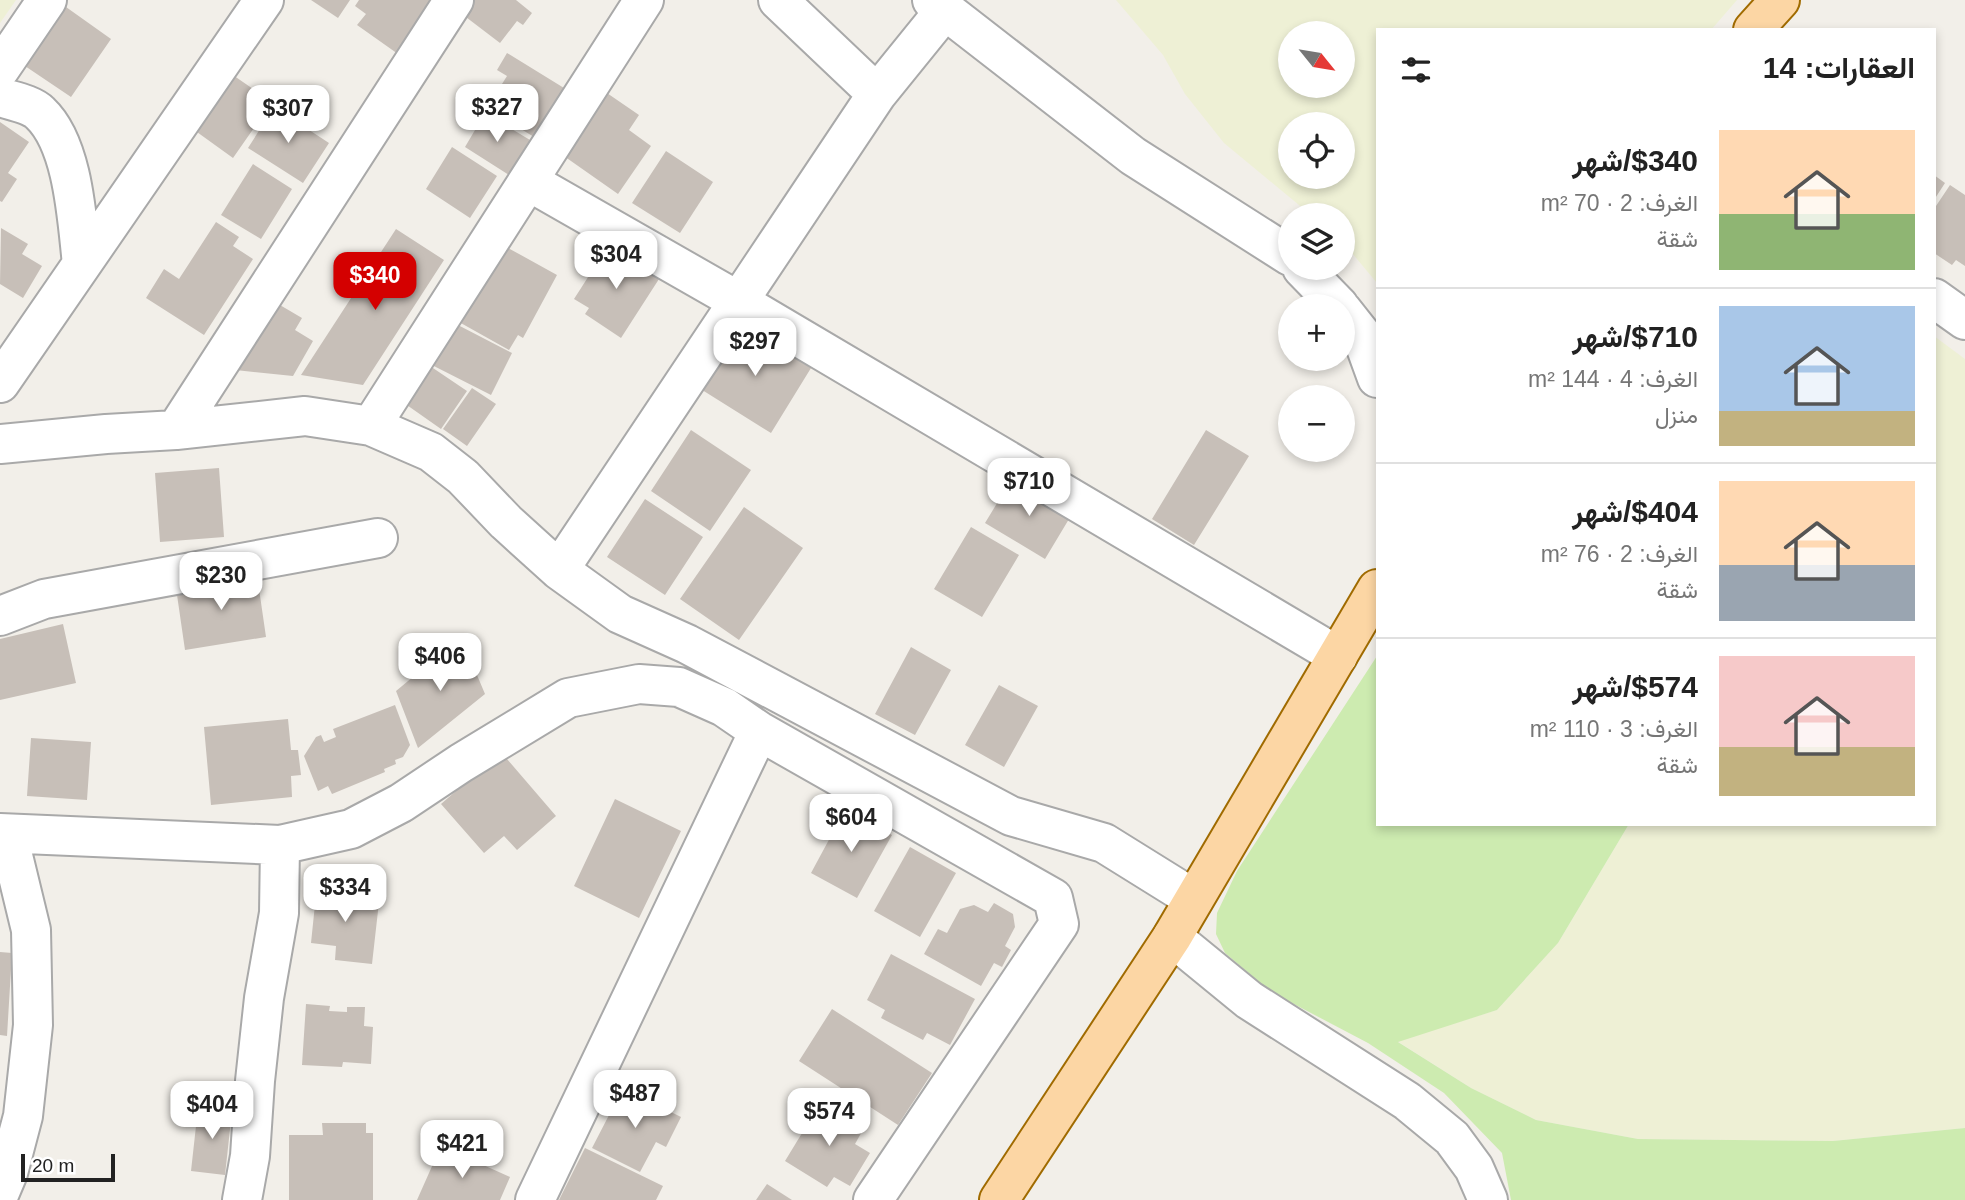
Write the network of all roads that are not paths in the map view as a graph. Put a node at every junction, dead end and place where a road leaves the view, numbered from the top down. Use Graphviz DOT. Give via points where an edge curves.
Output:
graph roads {
  1 [pos="47,0"];
  2 [pos="264,0"];
  3 [pos="454,0"];
  4 [pos="644,0"];
  5 [pos="778,0"];
  6 [pos="1780,0"];
  7 [pos="938,5"];
  8 [pos="1755,28"];
  9 [pos="0,69"];
  10 [pos="877,94"];
  11 [pos="0,97"];
  12 [pos="528,181"];
  13 [pos="1278,248"];
  14 [pos="82,264"];
  15 [pos="1314,280"];
  16 [pos="1327,294"];
  17 [pos="1936,299"];
  18 [pos="738,302"];
  19 [pos="1965,320"];
  20 [pos="1355,326"];
  21 [pos="1376,374"];
  22 [pos="0,383"];
  23 [pos="371,426"];
  24 [pos="176,430"];
  25 [pos="0,444"];
  26 [pos="378,538"];
  27 [pos="559,570"];
  28 [pos="1376,591"];
  29 [pos="0,616"];
  30 [pos="1338,656"];
  31 [pos="759,731"];
  32 [pos="4,834"];
  33 [pos="280,845"];
  34 [pos="1194,899"];
  35 [pos="1172,937"];
  36 [pos="0,1192"];
  37 [pos="242,1200"];
  38 [pos="535,1200"];
  39 [pos="873,1200"];
  40 [pos="999,1200"];
  41 [pos="1488,1200"];
  1 -- 9 [label="street"];
  2 -- 14 [label="street"];
  3 -- 24 [label="street"];
  4 -- 12 [label="street"];
  5 -- 10 [label="street"];
  6 -- 8 [label="main road"];
  7 -- 10 [label="street"];
  7 -- 13 [label="street" via="1133,156"];
  10 -- 18 [label="street"];
  11 -- 14 [label="street" via="39,112 55,133 73,185"];
  12 -- 18 [label="street"];
  12 -- 23 [label="street"];
  14 -- 22 [label="street"];
  15 -- 16 [label="street"];
  17 -- 19 [label="street"];
  18 -- 27 [label="street"];
  18 -- 30 [label="street"];
  20 -- 21 [label="street"];
  23 -- 24 [label="street" via="305,416"];
  23 -- 27 [label="street" via="431,452"];
  24 -- 25 [label="street"];
  26 -- 29 [label="street" via="44,599"];
  27 -- 34 [label="street" via="620,614 687,644 1011,816 1104,843"];
  28 -- 30 [label="main road"];
  30 -- 34 [label="main road"];
  31 -- 33 [label="street" via="724,707 679,687 639,684 568,698 401,803 351,829"];
  31 -- 38 [label="street"];
  31 -- 39 [label="street" via="1053,898 1059,924"];
  32 -- 33 [label="street"];
  32 -- 36 [label="street" via="31,930 33,1024 23,1116"];
  33 -- 37 [label="street" via="279,914 264,998"];
  34 -- 35 [label="main road"];
  35 -- 40 [label="main road"];
  35 -- 41 [label="street" via="1249,1000 1407,1101 1452,1138 1474,1168"];
}
